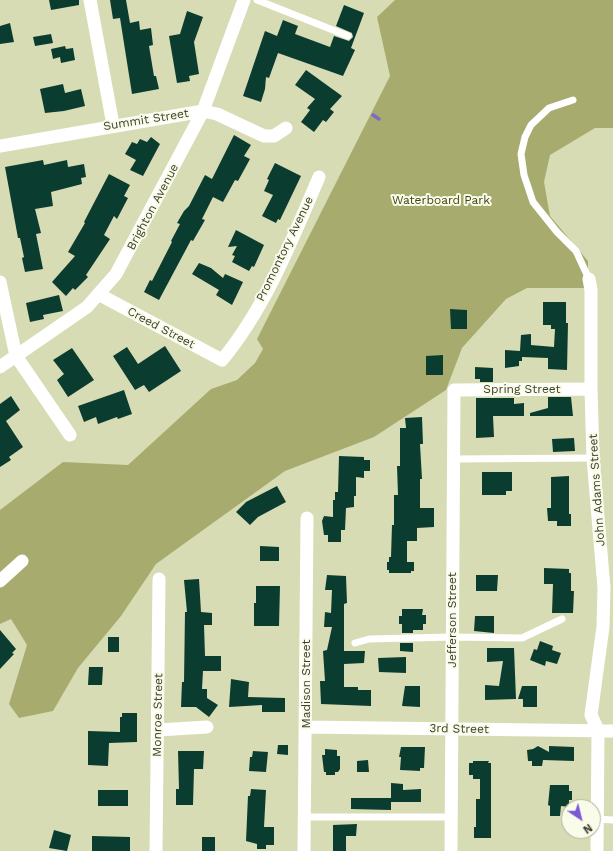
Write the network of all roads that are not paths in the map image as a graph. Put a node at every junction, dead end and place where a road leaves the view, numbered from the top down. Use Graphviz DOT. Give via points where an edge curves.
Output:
graph roads {
  1 [pos="90,0"];
  2 [pos="244,0"];
  3 [pos="257,0"];
  4 [pos="348,36"];
  5 [pos="573,100"];
  6 [pos="203,110"];
  7 [pos="113,125"];
  8 [pos="286,128"];
  9 [pos="0,146"];
  10 [pos="319,177"];
  11 [pos="589,278"];
  12 [pos="0,282"];
  13 [pos="100,295"];
  14 [pos="16,356"];
  15 [pos="222,360"];
  16 [pos="0,366"];
  17 [pos="591,389"];
  18 [pos="454,390"];
  19 [pos="70,435"];
  20 [pos="593,458"];
  21 [pos="453,460"];
  22 [pos="307,518"];
  23 [pos="22,561"];
  24 [pos="159,579"];
  25 [pos="0,581"];
  26 [pos="562,618"];
  27 [pos="452,636"];
  28 [pos="355,643"];
  29 [pos="207,727"];
  30 [pos="306,728"];
  31 [pos="158,730"];
  32 [pos="452,730"];
  33 [pos="598,730"];
  34 [pos="613,730"];
  35 [pos="597,799"];
  36 [pos="304,817"];
  37 [pos="451,817"];
  38 [pos="601,819"];
  39 [pos="613,820"];
  40 [pos="597,839"];
  41 [pos="156,851"];
  42 [pos="304,851"];
  43 [pos="451,851"];
  44 [pos="597,851"];
  1 -- 7 [label="street"];
  2 -- 6 [label="street, Brighton Avenue"];
  3 -- 4 [label="lane"];
  5 -- 11 [label="lane" via="548,108 531,125 521,154 524,175 533,202 576,252"];
  6 -- 7 [label="street, Summit Street"];
  6 -- 8 [label="street, Summit Street" via="264,136 274,136"];
  6 -- 13 [label="street, Brighton Avenue" via="122,264"];
  7 -- 9 [label="street, Summit Street"];
  10 -- 15 [label="street, Promontory Avenue" via="270,284 232,348"];
  11 -- 17 [label="street, John Adams Street" via="592,290"];
  12 -- 14 [label="street"];
  13 -- 14 [label="street, Brighton Avenue" via="78,314"];
  13 -- 15 [label="street, Creed Street"];
  14 -- 16 [label="street, Brighton Avenue"];
  14 -- 19 [label="street"];
  17 -- 18 [label="street, Spring Street"];
  17 -- 20 [label="street, John Adams Street"];
  18 -- 21 [label="street, Jefferson Street"];
  20 -- 21 [label="lane"];
  20 -- 33 [label="street, John Adams Street" via="604,588 603,627 591,715"];
  21 -- 27 [label="street, Jefferson Street"];
  22 -- 30 [label="street, Madison Street"];
  23 -- 25 [label="street"];
  24 -- 31 [label="street, Monroe Street"];
  26 -- 27 [label="lane" via="522,638"];
  27 -- 28 [label="lane" via="369,639"];
  27 -- 32 [label="street, Jefferson Street"];
  29 -- 31 [label="street"];
  30 -- 32 [label="street, 3rd Street"];
  30 -- 36 [label="street, Madison Street"];
  31 -- 41 [label="street, Monroe Street"];
  32 -- 33 [label="street, 3rd Street"];
  32 -- 37 [label="street, Jefferson Street"];
  33 -- 34 [label="street, 3rd Street"];
  33 -- 35 [label="street, John Adams Street"];
  36 -- 37 [label="lane"];
  36 -- 42 [label="street, Madison Street"];
  37 -- 43 [label="street, Jefferson Street"];
  38 -- 39 [label="lane"];
  40 -- 44 [label="street, John Adams Street"];
}
